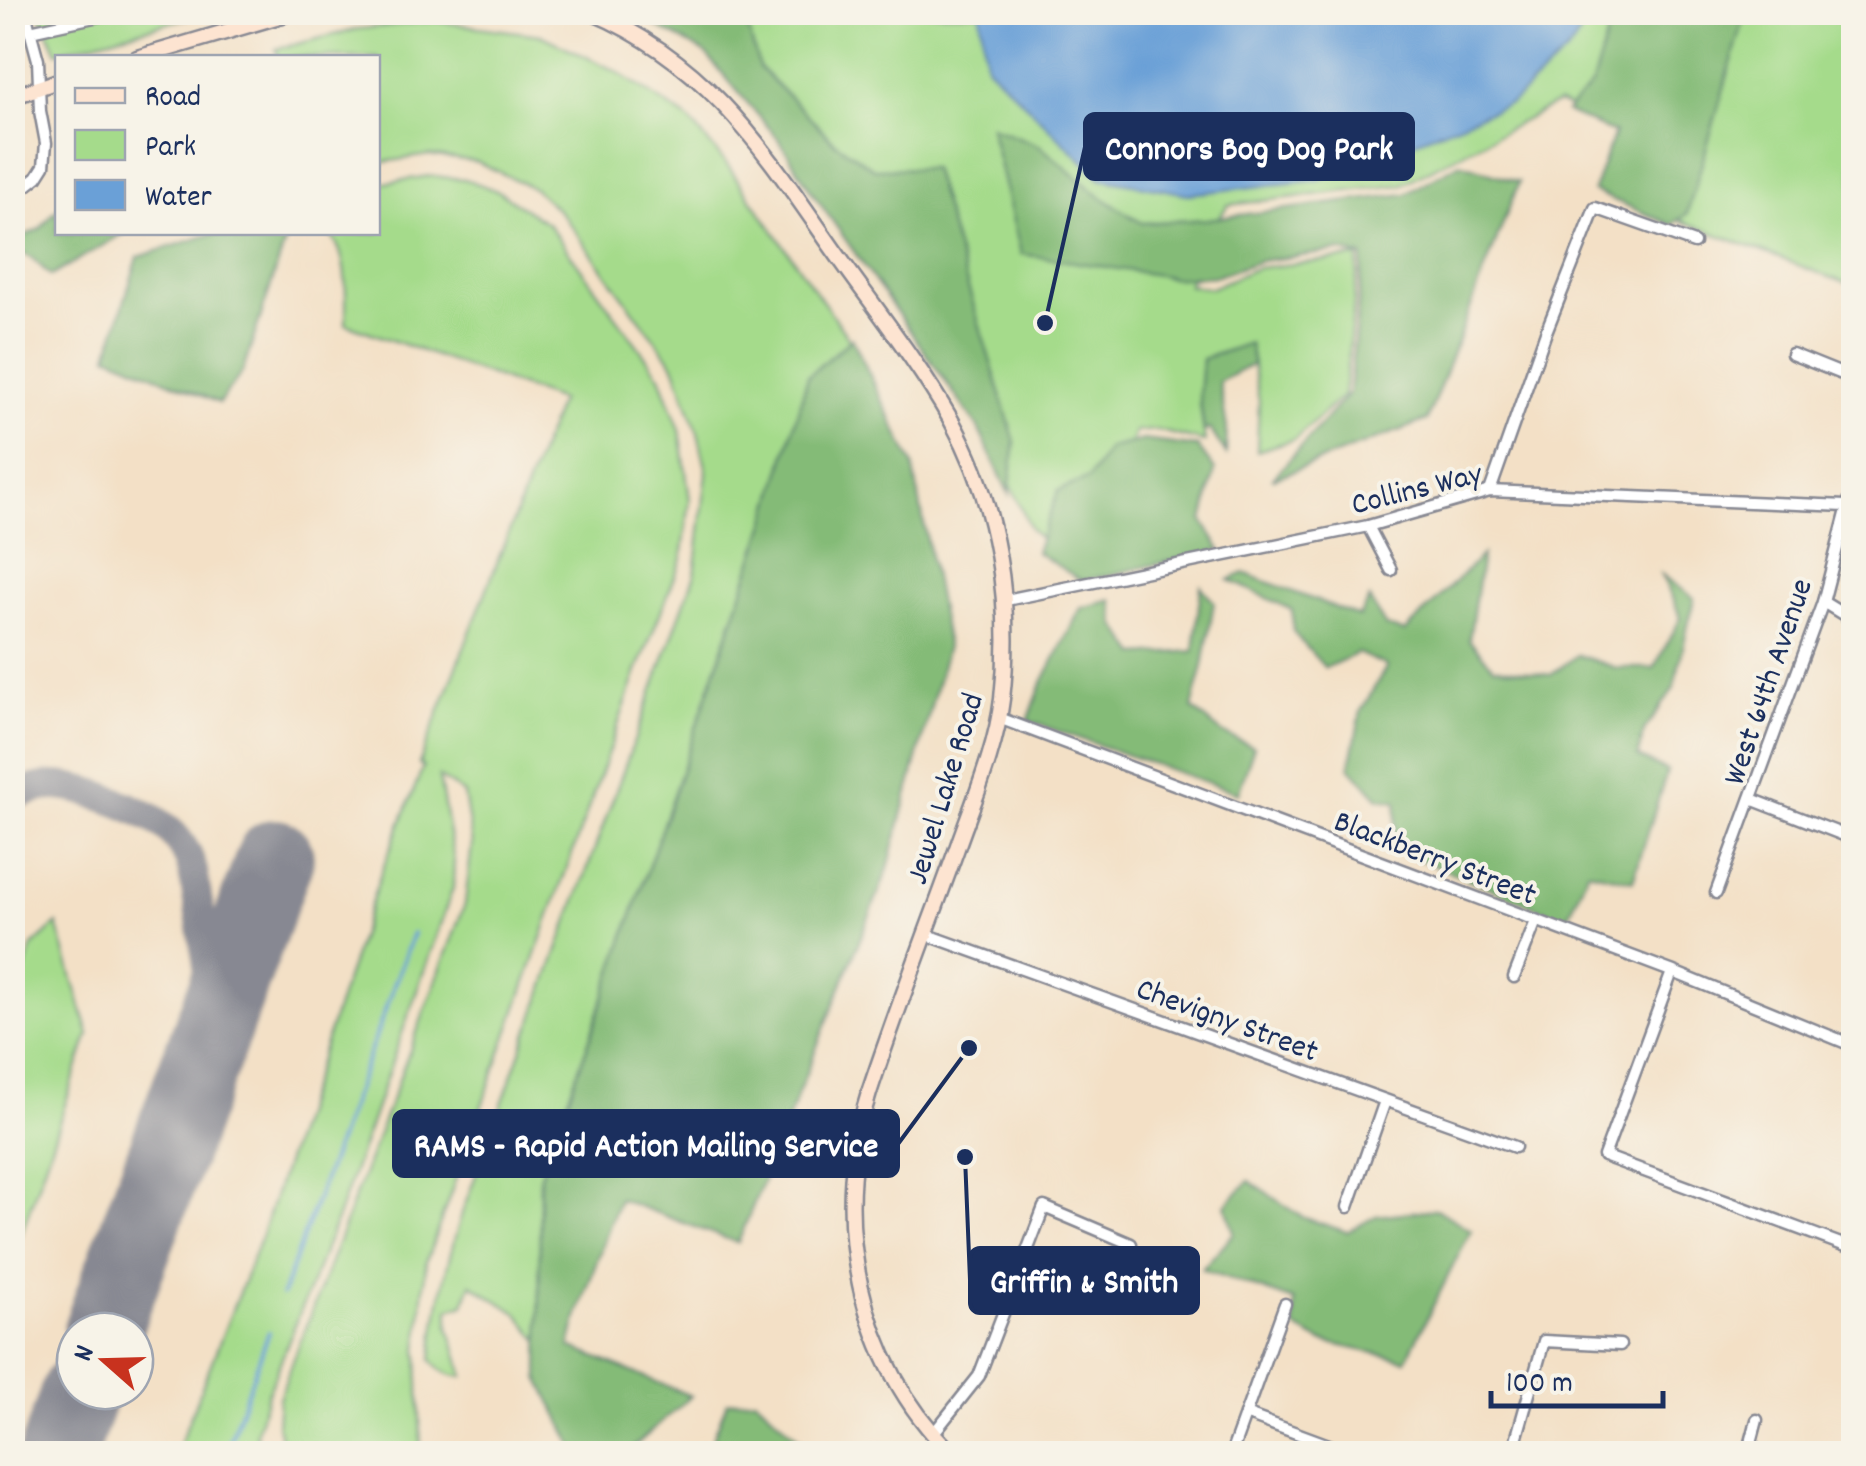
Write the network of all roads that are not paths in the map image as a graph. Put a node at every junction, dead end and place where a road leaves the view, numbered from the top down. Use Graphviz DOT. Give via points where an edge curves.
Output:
graph roads {
  1 [pos="25,12"];
  2 [pos="116,12"];
  3 [pos="293,12"];
  4 [pos="590,12"];
  5 [pos="30,31"];
  6 [pos="148,55"];
  7 [pos="55,82"];
  8 [pos="41,86"];
  9 [pos="12,97"];
  10 [pos="12,196"];
  11 [pos="1694,244"];
  12 [pos="1792,354"];
  13 [pos="1854,379"];
  14 [pos="1854,483"];
  15 [pos="1490,491"];
  16 [pos="1846,506"];
  17 [pos="1368,526"];
  18 [pos="1391,570"];
  19 [pos="1006,600"];
  20 [pos="1824,602"];
  21 [pos="1854,621"];
  22 [pos="999,718"];
  23 [pos="1751,800"];
  24 [pos="1854,839"];
  25 [pos="1716,893"];
  26 [pos="1536,920"];
  27 [pos="925,934"];
  28 [pos="1672,972"];
  29 [pos="1514,977"];
  30 [pos="1854,1046"];
  31 [pos="1386,1102"];
  32 [pos="1515,1147"];
  33 [pos="1348,1207"];
  34 [pos="1132,1244"];
  35 [pos="1854,1249"];
  36 [pos="1284,1304"];
  37 [pos="1620,1345"];
  38 [pos="1245,1414"];
  39 [pos="1757,1420"];
  40 [pos="933,1434"];
  41 [pos="952,1454"];
  42 [pos="1231,1454"];
  43 [pos="1353,1454"];
  44 [pos="1512,1454"];
  45 [pos="1748,1454"];
  1 -- 5 [label="street"];
  2 -- 5 [label="street"];
  3 -- 6 [label="main road"];
  4 -- 19 [label="main road, Jewel Lake Road" via="678,62 765,152 952,422 998,546"];
  5 -- 8 [label="street"];
  7 -- 8 [label="main road"];
  8 -- 9 [label="main road"];
  8 -- 10 [label="street" via="44,166"];
  11 -- 15 [label="street" via="1595,208"];
  12 -- 13 [label="street"];
  14 -- 16 [label="street, West 64th Avenue"];
  15 -- 16 [label="street, Collins Way"];
  15 -- 17 [label="street, Collins Way"];
  16 -- 20 [label="street, West 64th Avenue"];
  17 -- 18 [label="street"];
  17 -- 19 [label="street, Collins Way"];
  19 -- 22 [label="main road, Jewel Lake Road"];
  20 -- 21 [label="street"];
  20 -- 23 [label="street, West 64th Avenue"];
  22 -- 26 [label="street, Blackberry Street"];
  22 -- 27 [label="main road, Jewel Lake Road"];
  23 -- 24 [label="street"];
  23 -- 25 [label="street, West 64th Avenue"];
  26 -- 28 [label="street, Blackberry Street"];
  26 -- 29 [label="street"];
  27 -- 31 [label="street, Chevigny Street"];
  27 -- 40 [label="main road, Jewel Lake Road" via="864,1106 851,1209 872,1328 891,1372"];
  28 -- 30 [label="street, Blackberry Street"];
  28 -- 35 [label="street" via="1604,1156"];
  31 -- 32 [label="street, Chevigny Street"];
  31 -- 33 [label="street"];
  34 -- 40 [label="street" via="1044,1207 979,1376"];
  36 -- 38 [label="street"];
  37 -- 44 [label="street" via="1544,1341"];
  38 -- 42 [label="street"];
  38 -- 43 [label="street"];
  39 -- 45 [label="street"];
  40 -- 41 [label="main road, Jewel Lake Road"];
}
